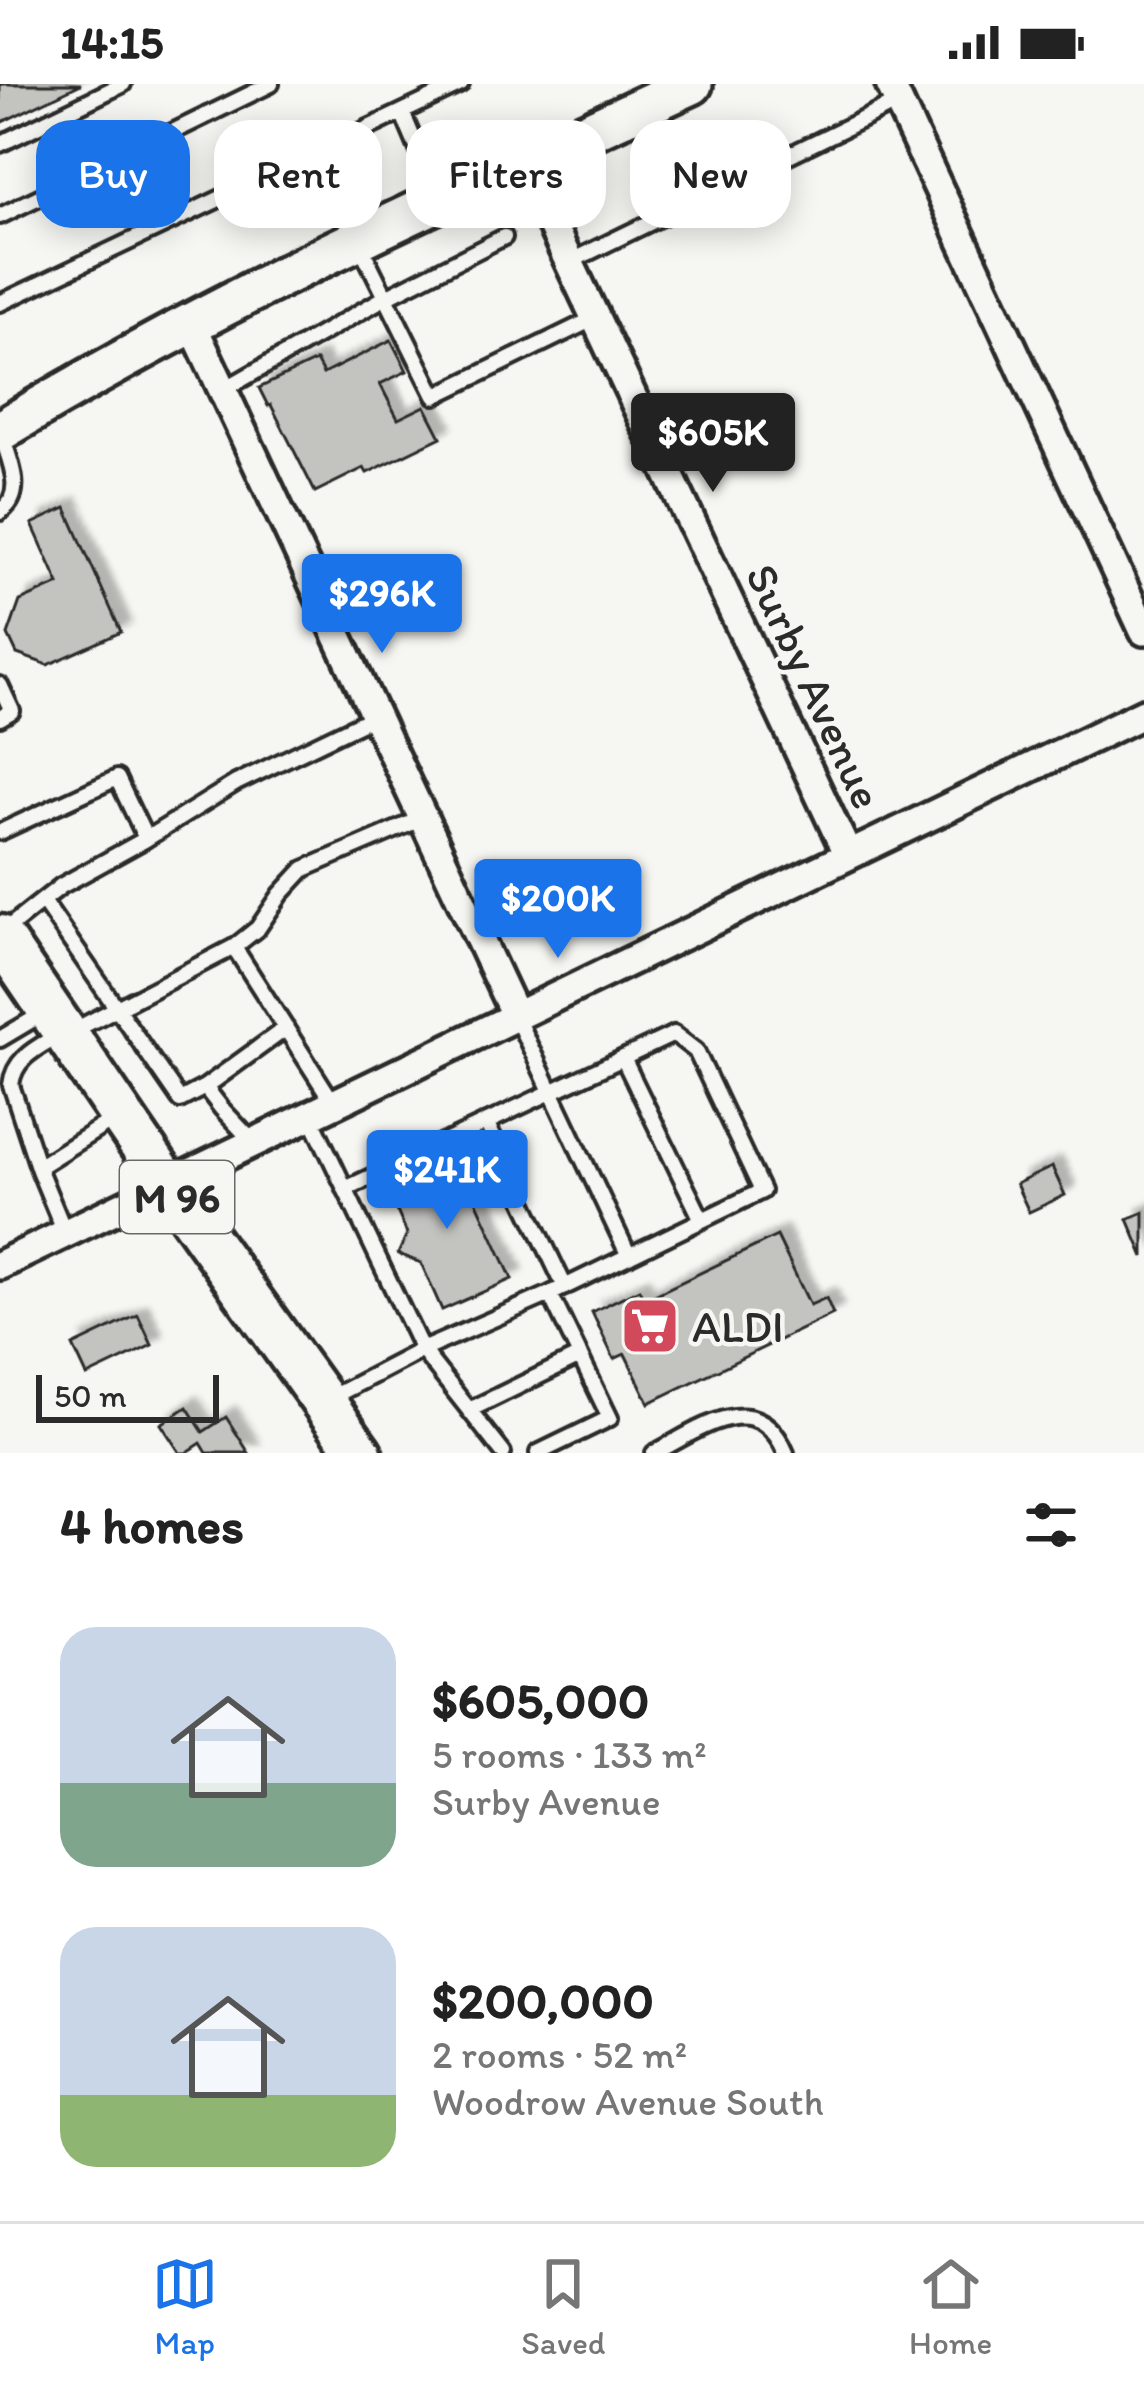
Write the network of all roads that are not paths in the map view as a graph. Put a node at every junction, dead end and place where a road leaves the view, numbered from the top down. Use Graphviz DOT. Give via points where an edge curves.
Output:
graph roads {
  1 [pos="123,84"];
  2 [pos="271,84"];
  3 [pos="461,84"];
  4 [pos="692,84"];
  5 [pos="428,91"];
  6 [pos="894,93"];
  7 [pos="402,112"];
  8 [pos="406,121"];
  9 [pos="606,123"];
  10 [pos="0,144"];
  11 [pos="0,216"];
  12 [pos="406,219"];
  13 [pos="553,228"];
  14 [pos="505,237"];
  15 [pos="358,242"];
  16 [pos="569,262"];
  17 [pos="386,297"];
  18 [pos="0,302"];
  19 [pos="595,318"];
  20 [pos="191,322"];
  21 [pos="223,390"];
  22 [pos="0,431"];
  23 [pos="0,512"];
  24 [pos="1144,631"];
  25 [pos="0,685"];
  26 [pos="1144,713"];
  27 [pos="375,716"];
  28 [pos="0,718"];
  29 [pos="423,818"];
  30 [pos="0,832"];
  31 [pos="146,839"];
  32 [pos="848,855"];
  33 [pos="43,901"];
  34 [pos="0,936"];
  35 [pos="234,947"];
  36 [pos="116,1009"];
  37 [pos="516,1017"];
  38 [pos="60,1025"];
  39 [pos="286,1028"];
  40 [pos="0,1039"];
  41 [pos="623,1058"];
  42 [pos="205,1087"];
  43 [pos="551,1091"];
  44 [pos="322,1110"];
  45 [pos="121,1115"];
  46 [pos="486,1122"];
  47 [pos="254,1142"];
  48 [pos="38,1167"];
  49 [pos="167,1183"];
  50 [pos="345,1189"];
  51 [pos="702,1220"];
  52 [pos="65,1233"];
  53 [pos="629,1256"];
  54 [pos="0,1265"];
  55 [pos="557,1290"];
  56 [pos="422,1350"];
  57 [pos="580,1356"];
  58 [pos="323,1401"];
  59 [pos="469,1410"];
  60 [pos="353,1450"];
  61 [pos="503,1453"];
  62 [pos="538,1453"];
  63 [pos="654,1453"];
  64 [pos="786,1453"];
  1 -- 10 [label="lane"];
  2 -- 11 [label="lane"];
  3 -- 5 [label="lane"];
  4 -- 9 [label="main road"];
  5 -- 7 [label="lane"];
  6 -- 16 [label="lane"];
  6 -- 24 [label="street"];
  7 -- 8 [label="lane"];
  7 -- 18 [label="lane"];
  12 -- 15 [label="main road"];
  13 -- 16 [label="street, Surby Avenue"];
  14 -- 17 [label="lane"];
  15 -- 17 [label="lane"];
  15 -- 20 [label="main road"];
  16 -- 19 [label="street, Surby Avenue"];
  17 -- 19 [label="lane" via="435,396"];
  17 -- 21 [label="lane"];
  19 -- 32 [label="street, Surby Avenue"];
  20 -- 21 [label="street"];
  20 -- 22 [label="main road"];
  21 -- 27 [label="street"];
  22 -- 23 [label="lane" via="15,490"];
  25 -- 28 [label="lane" via="12,712"];
  26 -- 32 [label="street"];
  27 -- 29 [label="street"];
  27 -- 31 [label="lane" via="236,783"];
  29 -- 35 [label="lane" via="304,869"];
  29 -- 37 [label="street"];
  30 -- 31 [label="lane" via="117,778"];
  31 -- 33 [label="lane"];
  32 -- 37 [label="street"];
  33 -- 34 [label="lane"];
  33 -- 36 [label="lane"];
  34 -- 38 [label="main road, M 96"];
  35 -- 36 [label="lane"];
  35 -- 39 [label="lane"];
  36 -- 38 [label="lane"];
  36 -- 42 [label="lane" via="180,1100"];
  37 -- 43 [label="lane"];
  37 -- 44 [label="street"];
  38 -- 40 [label="lane"];
  38 -- 45 [label="main road, M 96"];
  38 -- 48 [label="lane" via="13,1072"];
  39 -- 42 [label="lane"];
  39 -- 44 [label="lane"];
  41 -- 43 [label="lane"];
  41 -- 51 [label="lane"];
  41 -- 51 [label="lane" via="674,1034 696,1051 762,1191"];
  42 -- 47 [label="lane"];
  43 -- 46 [label="lane"];
  43 -- 53 [label="lane"];
  44 -- 47 [label="street"];
  44 -- 50 [label="lane"];
  45 -- 48 [label="lane"];
  45 -- 49 [label="main road, M 96"];
  46 -- 50 [label="lane"];
  46 -- 55 [label="lane"];
  47 -- 49 [label="street"];
  48 -- 52 [label="lane"];
  49 -- 52 [label="street"];
  49 -- 58 [label="main road, M 96"];
  50 -- 56 [label="lane"];
  51 -- 53 [label="lane"];
  52 -- 54 [label="street"];
  53 -- 55 [label="lane"];
  55 -- 56 [label="lane"];
  55 -- 57 [label="lane"];
  56 -- 58 [label="lane"];
  56 -- 59 [label="lane"];
  57 -- 59 [label="lane"];
  57 -- 62 [label="lane" via="610,1418"];
  58 -- 60 [label="main road, M 96"];
  59 -- 61 [label="lane"];
  63 -- 64 [label="lane" via="724,1417 748,1415 768,1426"];
}
